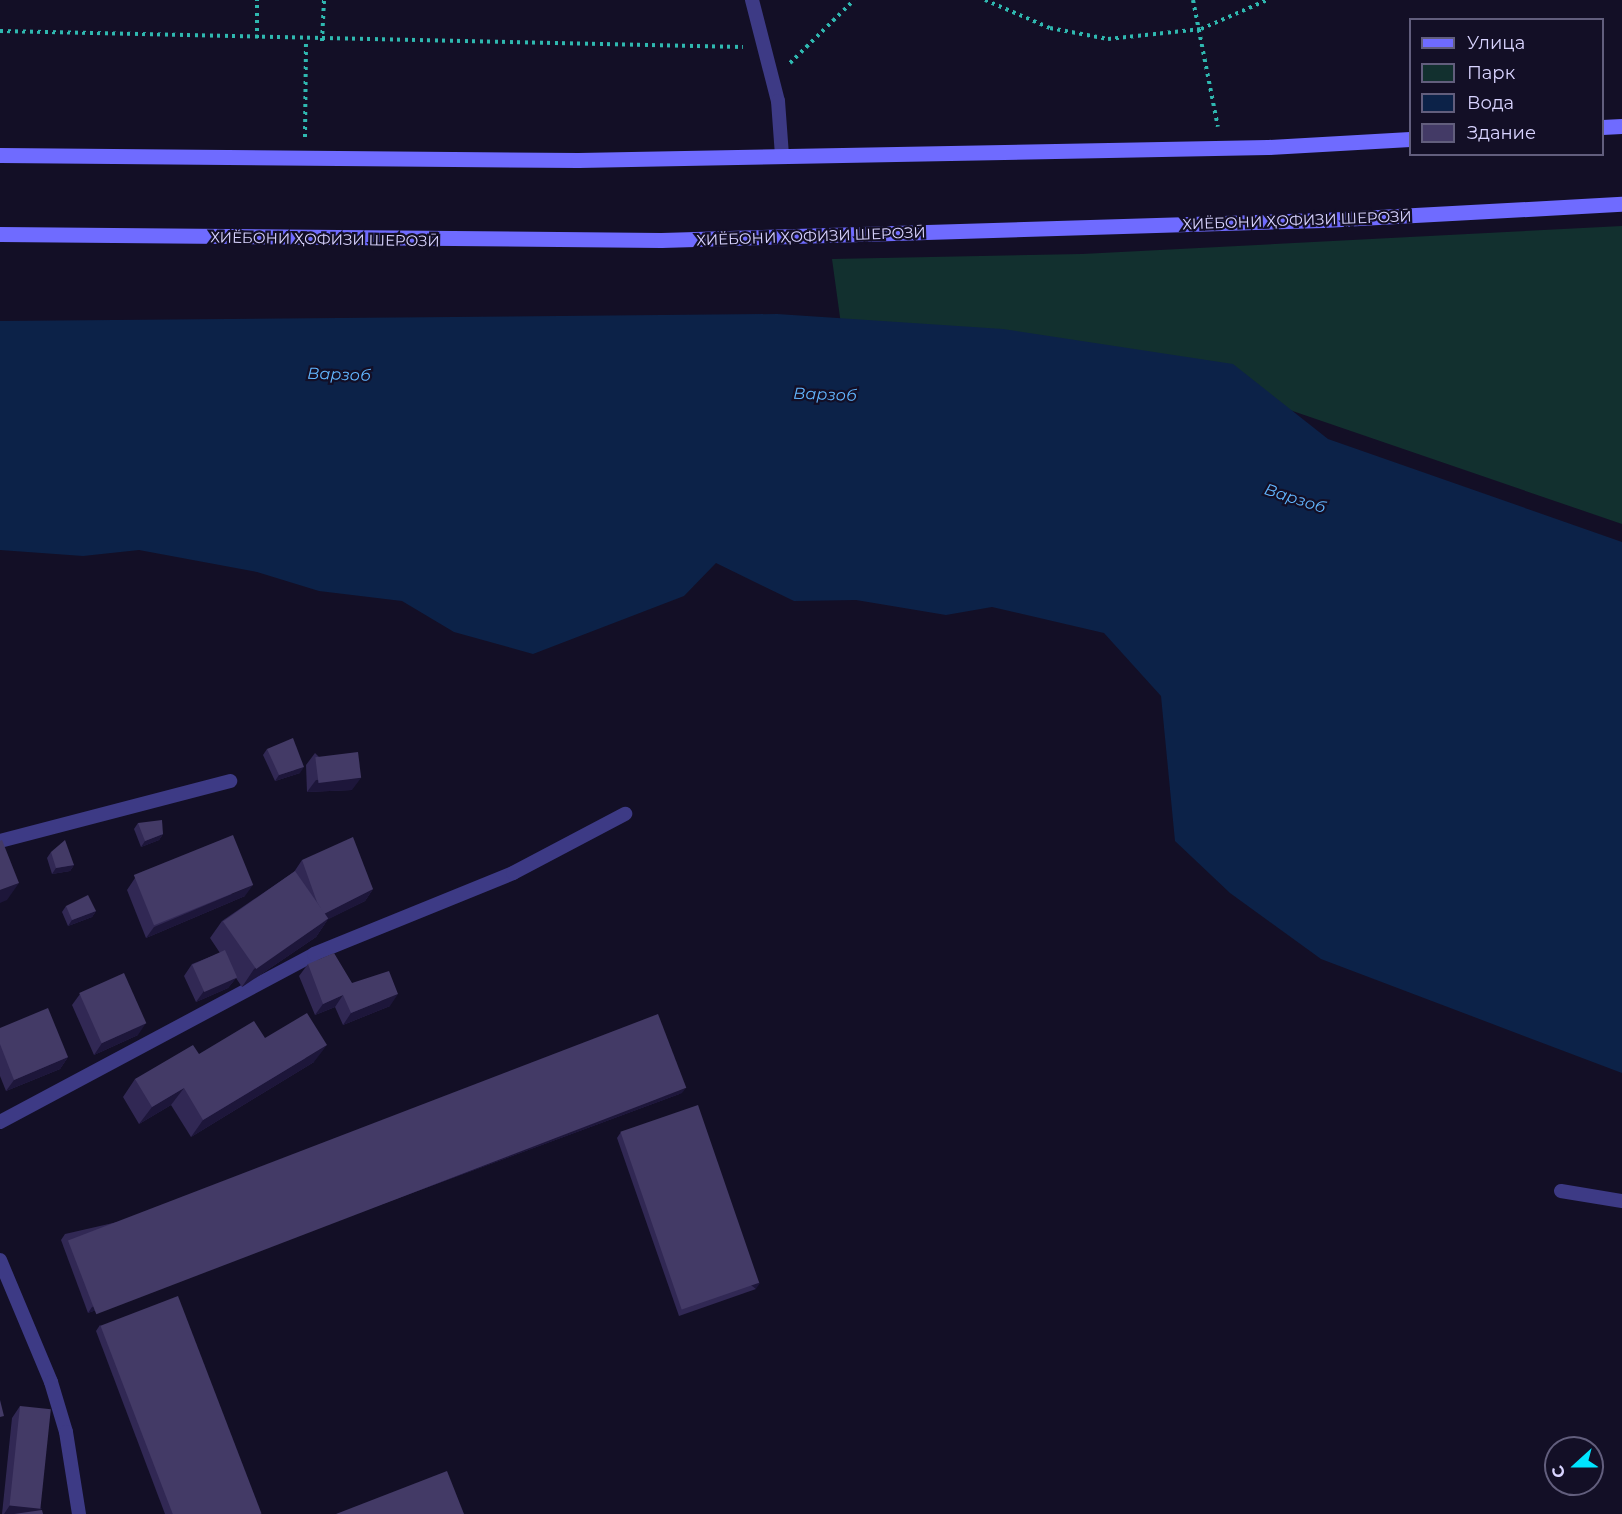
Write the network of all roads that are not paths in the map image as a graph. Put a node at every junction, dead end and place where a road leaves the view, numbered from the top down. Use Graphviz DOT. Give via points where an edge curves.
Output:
graph roads {
  1 [pos="752,0"];
  2 [pos="1622,126"];
  3 [pos="1604,127"];
  4 [pos="1409,139"];
  5 [pos="0,155"];
  6 [pos="782,156"];
  7 [pos="1622,204"];
  8 [pos="0,234"];
  9 [pos="230,781"];
  10 [pos="625,814"];
  11 [pos="0,842"];
  12 [pos="0,1122"];
  13 [pos="1561,1191"];
  14 [pos="1622,1201"];
  15 [pos="0,1260"];
  16 [pos="79,1514"];
  1 -- 6 [label="lane" via="774,78"];
  2 -- 3 [label="main road"];
  4 -- 6 [label="main road" via="1222,148"];
  5 -- 6 [label="main road" via="304,159"];
  7 -- 8 [label="main road, ХИЁБОНИ ҲОФИЗИ ШЕРОЗӢ" via="1311,220 682,239"];
  9 -- 11 [label="lane"];
  10 -- 12 [label="lane" via="513,873 314,954"];
  13 -- 14 [label="lane"];
  15 -- 16 [label="lane" via="51,1382 66,1432"];
}
